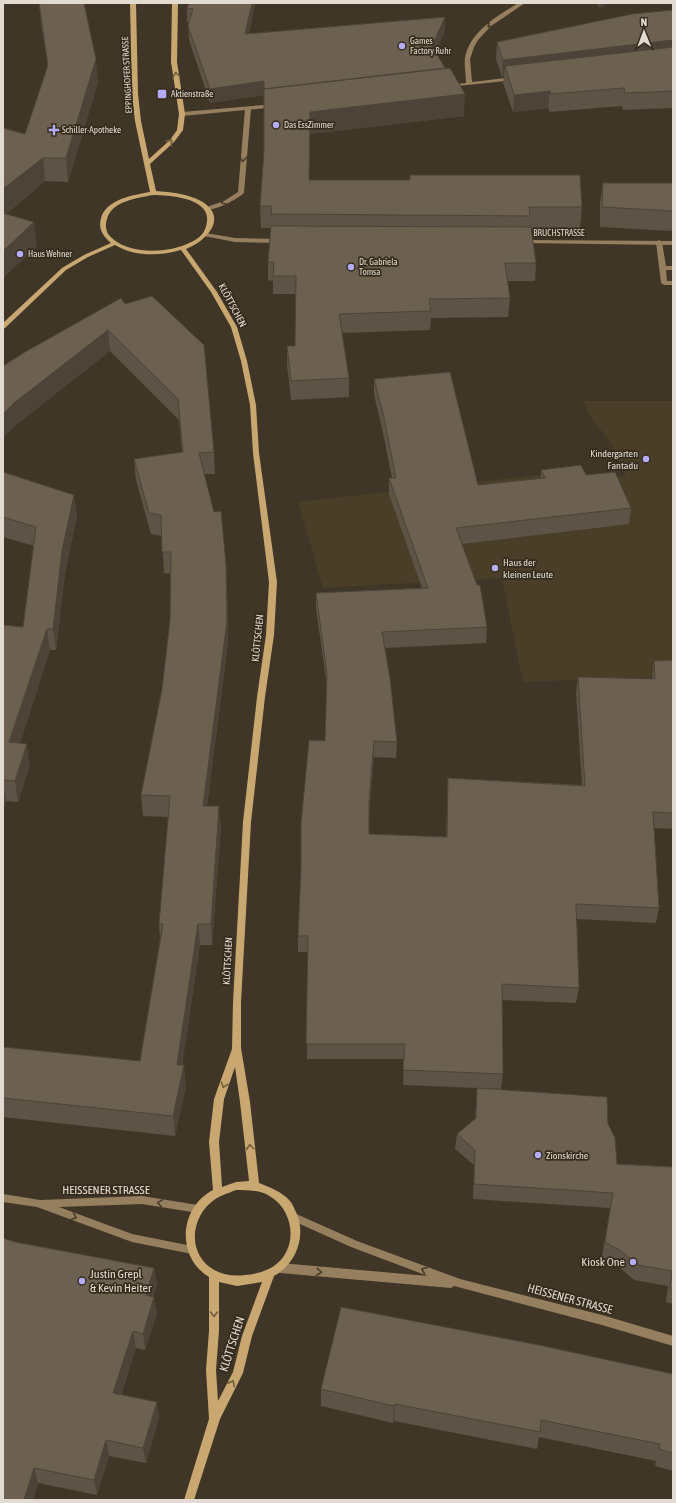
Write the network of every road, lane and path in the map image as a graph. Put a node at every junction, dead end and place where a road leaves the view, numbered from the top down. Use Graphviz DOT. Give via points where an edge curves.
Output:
graph roads {
  1 [pos="133,3"];
  2 [pos="175,3"];
  3 [pos="522,3"];
  4 [pos="524,78"];
  5 [pos="469,84"];
  6 [pos="446,87"];
  7 [pos="283,105"];
  8 [pos="248,109"];
  9 [pos="182,114"];
  10 [pos="147,164"];
  11 [pos="152,193"];
  12 [pos="206,208"];
  13 [pos="206,235"];
  14 [pos="290,241"];
  15 [pos="115,242"];
  16 [pos="518,242"];
  17 [pos="659,242"];
  18 [pos="673,243"];
  19 [pos="183,248"];
  20 [pos="663,268"];
  21 [pos="673,268"];
  22 [pos="673,284"];
  23 [pos="3,327"];
  24 [pos="236,1048"];
  25 [pos="254,1186"];
  26 [pos="218,1192"];
  27 [pos="3,1198"];
  28 [pos="37,1203"];
  29 [pos="198,1209"];
  30 [pos="294,1217"];
  31 [pos="192,1250"];
  32 [pos="280,1268"];
  33 [pos="214,1275"];
  34 [pos="269,1276"];
  35 [pos="460,1284"];
  36 [pos="673,1341"];
  37 [pos="214,1418"];
  38 [pos="189,1500"];
  1 -- 10 [label="main road, EPPINGHOFER STRASSE" via="135,94"];
  9 -- 2 [label="main road, one-way" via="174,62"];
  3 -- 5 [label="street, one-way" via="491,23 475,41 468,57"];
  4 -- 5 [label="street"];
  5 -- 6 [label="street"];
  7 -- 8 [label="street"];
  8 -- 9 [label="street"];
  8 -- 12 [label="street, one-way" via="241,193 226,202"];
  10 -- 9 [label="main road, one-way" via="172,142 180,130"];
  10 -- 11 [label="main road, EPPINGHOFER STRASSE"];
  11 -- 12 [label="main road" via="184,196"];
  11 -- 15 [label="main road" via="127,199 108,211 103,226 106,234"];
  12 -- 13 [label="main road" via="212,221"];
  13 -- 14 [label="street" via="235,240"];
  13 -- 19 [label="main road"];
  15 -- 19 [label="main road" via="136,251 152,252"];
  15 -- 23 [label="main road" via="64,269"];
  16 -- 17 [label="street, BRUCHSTRASSE"];
  17 -- 18 [label="street, BRUCHSTRASSE"];
  17 -- 20 [label="street"];
  19 -- 24 [label="main road, KLÖTTSCHEN" via="227,315 234,328 244,361 253,405 256,453 273,582 270,635 247,822"];
  20 -- 21 [label="street"];
  20 -- 22 [label="street" via="664,283"];
  25 -- 24 [label="main road, KLÖTTSCHEN, one-way"];
  24 -- 26 [label="main road, KLÖTTSCHEN, one-way" via="219,1099 214,1142"];
  25 -- 26 [label="main road" via="236,1186"];
  25 -- 30 [label="main road" via="271,1192 285,1202"];
  26 -- 29 [label="main road"];
  27 -- 28 [label="street, HEISSENER STRASSE"];
  29 -- 28 [label="street, HEISSENER STRASSE, one-way" via="142,1200"];
  28 -- 31 [label="street, HEISSENER STRASSE, one-way" via="132,1238"];
  29 -- 31 [label="main road" via="189,1236"];
  30 -- 32 [label="main road" via="297,1234 292,1253"];
  35 -- 30 [label="street, HEISSENER STRASSE, one-way" via="354,1244"];
  31 -- 33 [label="main road" via="200,1264"];
  32 -- 34 [label="main road"];
  32 -- 35 [label="street, HEISSENER STRASSE, one-way"];
  33 -- 34 [label="main road" via="232,1281 251,1282"];
  33 -- 37 [label="main road, KLÖTTSCHEN, one-way" via="211,1370"];
  37 -- 34 [label="main road, KLÖTTSCHEN, one-way" via="238,1373 247,1336"];
  35 -- 36 [label="street, HEISSENER STRASSE"];
  37 -- 38 [label="main road, KLÖTTSCHEN"];
}
